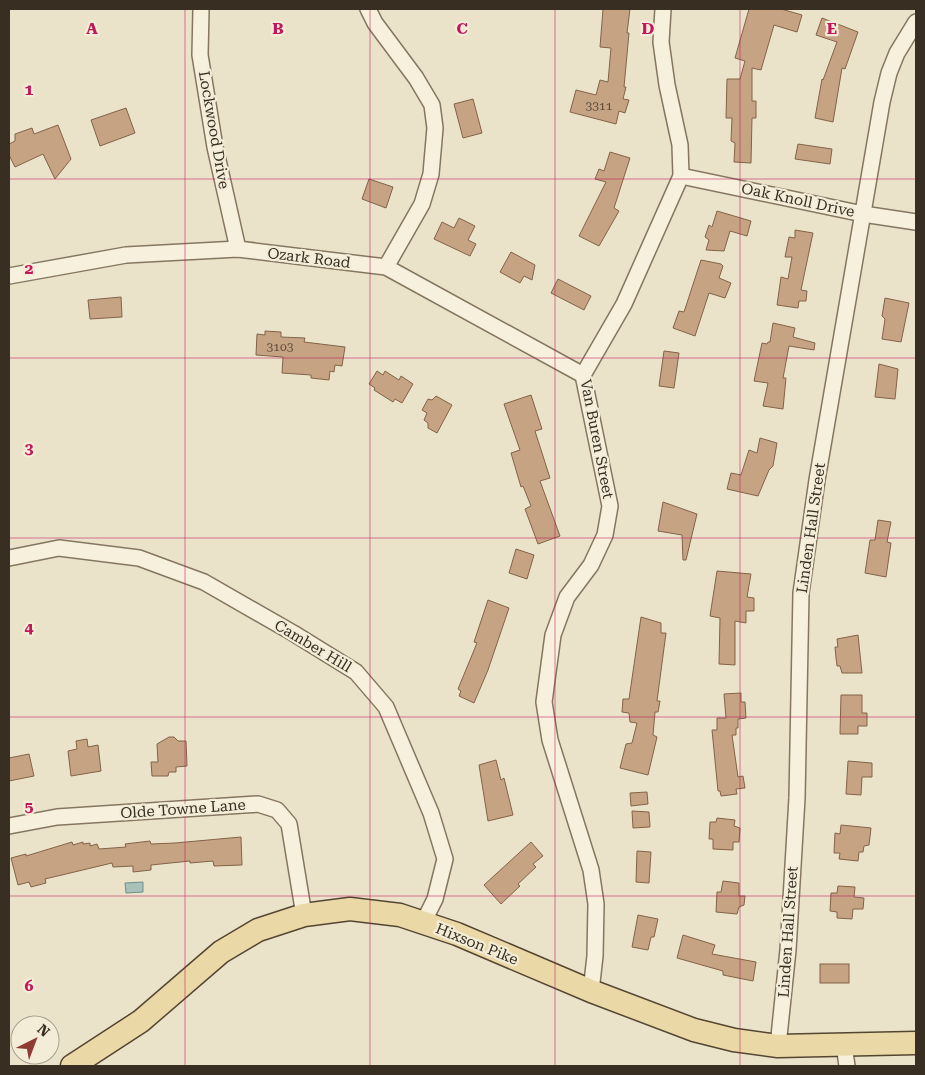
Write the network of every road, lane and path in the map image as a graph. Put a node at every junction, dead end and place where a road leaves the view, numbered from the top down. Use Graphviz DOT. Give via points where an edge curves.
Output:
graph roads {
  1 [pos="201,9"];
  2 [pos="368,9"];
  3 [pos="663,9"];
  4 [pos="916,22"];
  5 [pos="681,176"];
  6 [pos="863,214"];
  7 [pos="916,222"];
  8 [pos="238,249"];
  9 [pos="386,267"];
  10 [pos="9,276"];
  11 [pos="583,375"];
  12 [pos="9,558"];
  13 [pos="9,826"];
  14 [pos="304,915"];
  15 [pos="423,923"];
  16 [pos="591,991"];
  17 [pos="916,1043"];
  18 [pos="778,1046"];
  19 [pos="845,1056"];
  20 [pos="72,1066"];
  1 -- 8 [label="street, Lockwood Drive" via="200,55 215,147"];
  2 -- 9 [label="street" via="432,105 435,128 431,174 422,204"];
  3 -- 5 [label="street, Van Buren Street" via="661,42 680,145"];
  4 -- 6 [label="street, Linden Hall Street" via="889,73"];
  5 -- 6 [label="street, Oak Knoll Drive"];
  5 -- 11 [label="street, Van Buren Street" via="624,304"];
  6 -- 7 [label="street, Oak Knoll Drive"];
  6 -- 18 [label="street, Linden Hall Street" via="801,593 797,798 788,950"];
  8 -- 9 [label="street, Ozark Road"];
  8 -- 10 [label="street, Ozark Road" via="126,255"];
  9 -- 11 [label="street, Ozark Road"];
  11 -- 16 [label="street, Van Buren Street" via="610,506 605,535 590,566 567,597 553,634 544,702 550,740 591,870 596,904"];
  12 -- 15 [label="street, Camber Hill" via="59,548 139,558 204,582 356,672 386,707 431,813 445,859 435,899"];
  13 -- 14 [label="street, Olde Towne Lane" via="57,817 258,804 277,810 289,824"];
  14 -- 15 [label="main road, Hixson Pike" via="350,909 400,915"];
  14 -- 20 [label="main road, Hixson Pike" via="258,930 221,952 142,1021"];
  15 -- 16 [label="main road, Hixson Pike" via="457,934"];
  16 -- 18 [label="main road, Hixson Pike" via="694,1030"];
  17 -- 19 [label="main road, Hixson Pike"];
  18 -- 19 [label="main road, Hixson Pike"];
}
